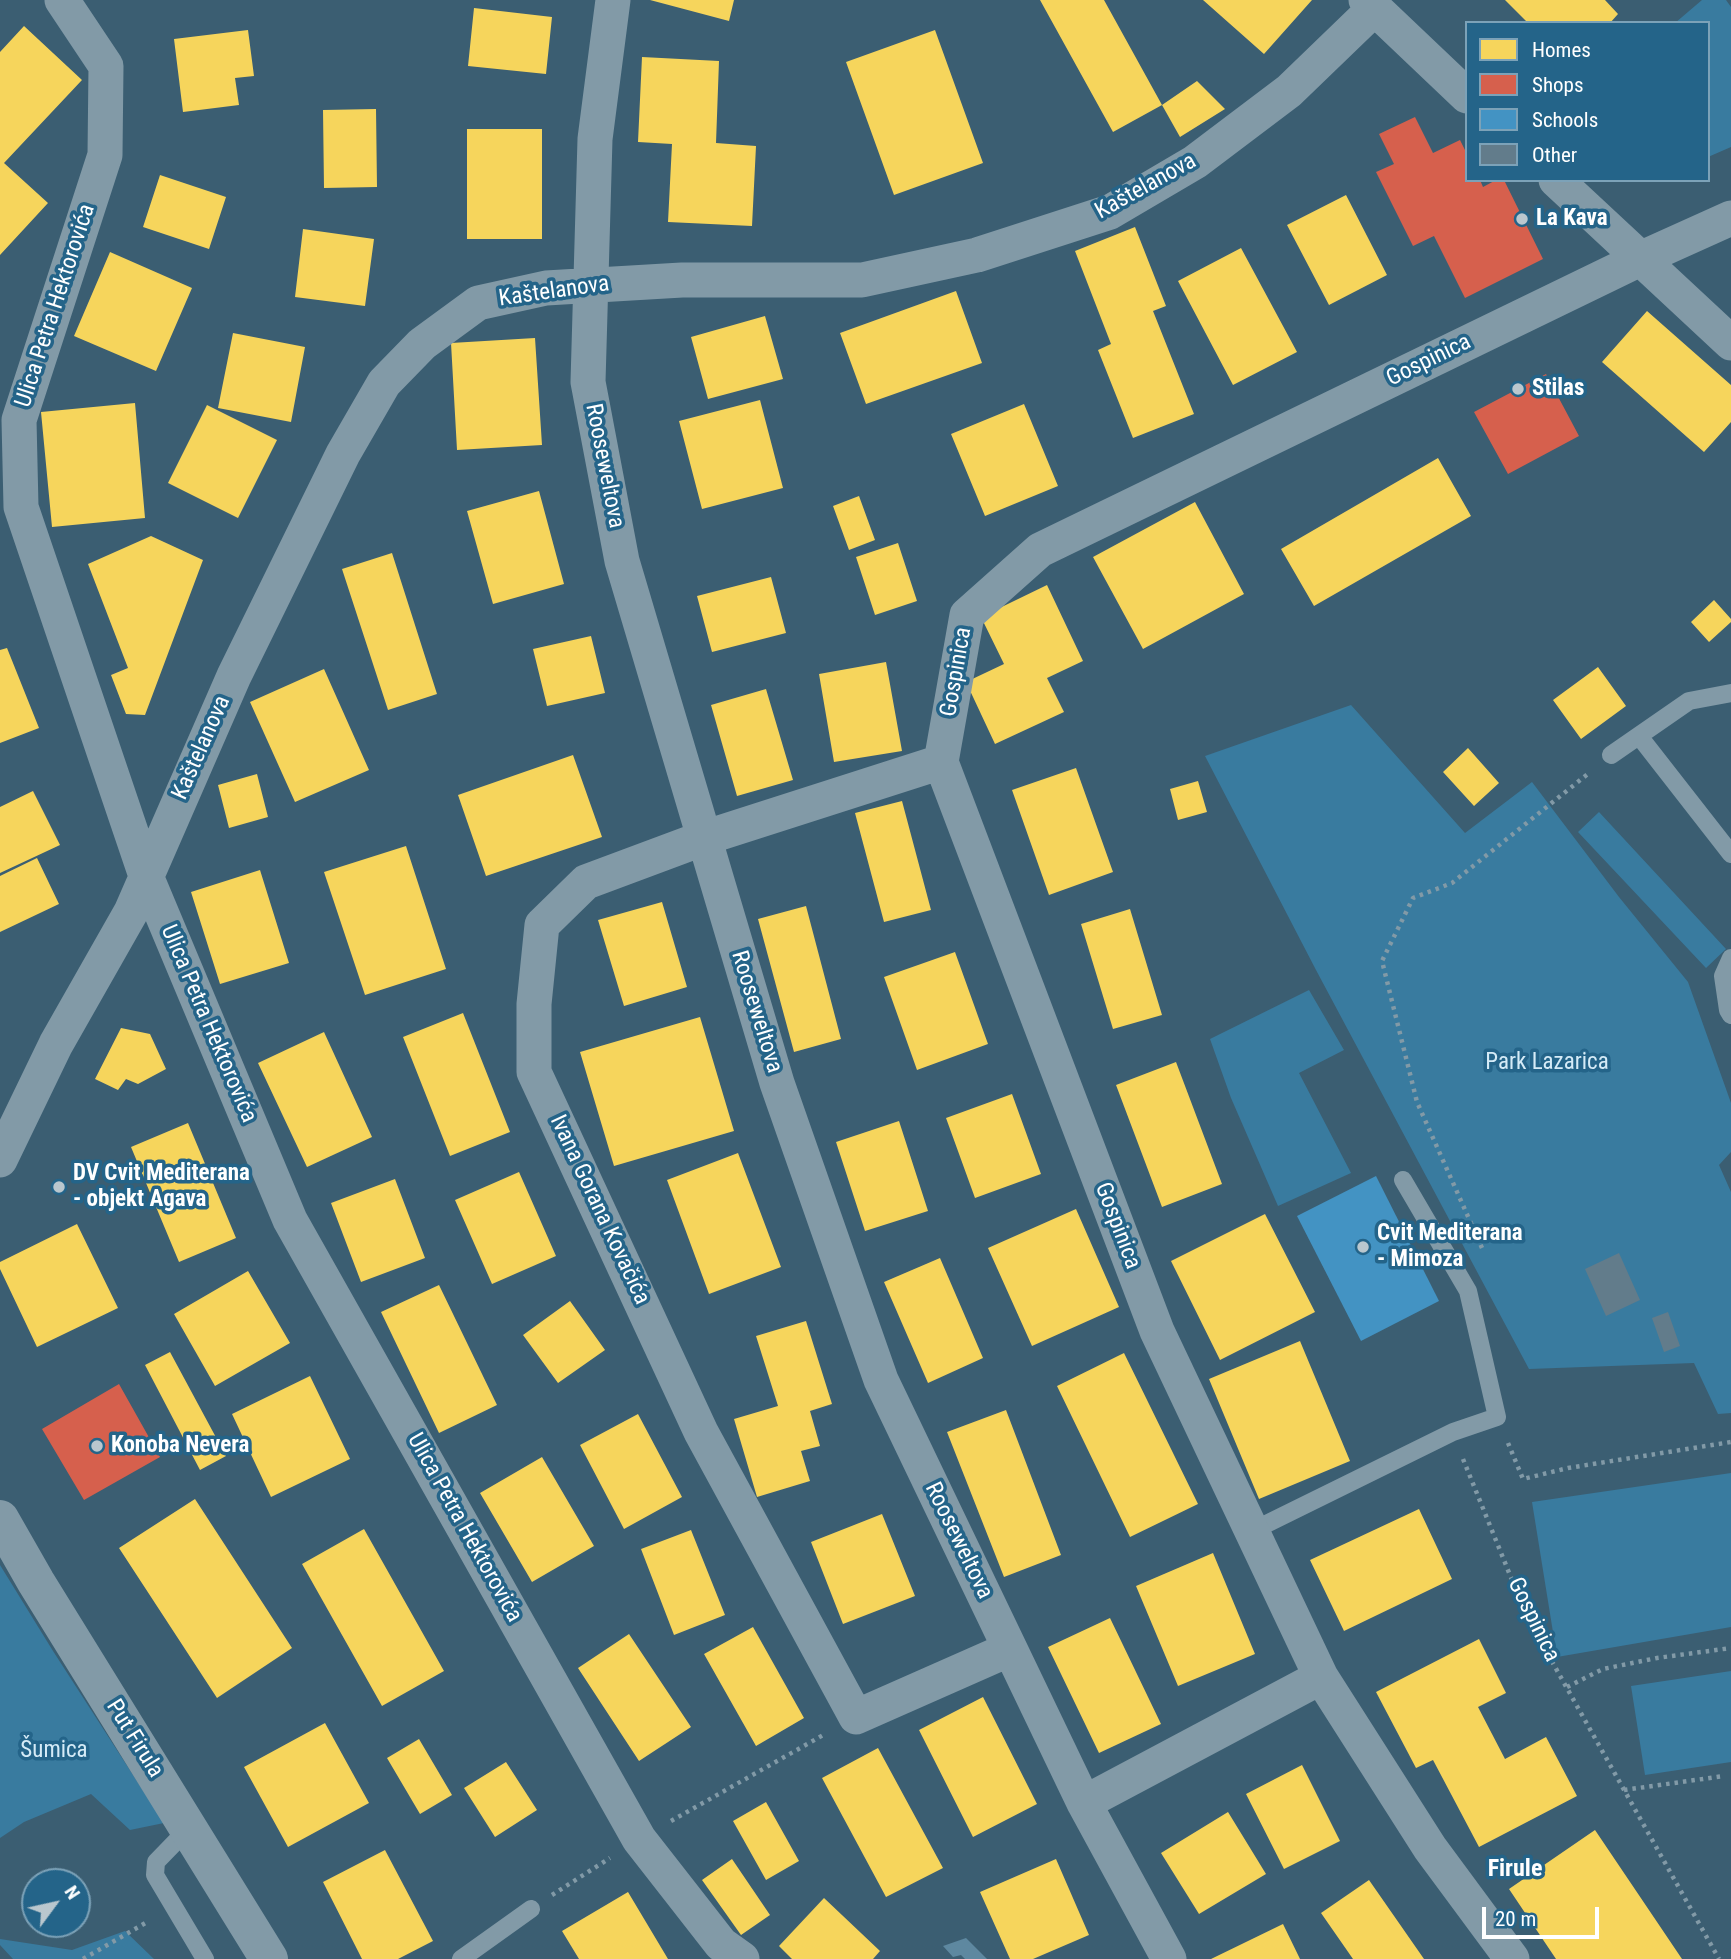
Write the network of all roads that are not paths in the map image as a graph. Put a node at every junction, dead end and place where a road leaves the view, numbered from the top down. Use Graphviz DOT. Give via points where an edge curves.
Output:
graph roads {
  1 [pos="62,0"];
  2 [pos="613,0"];
  3 [pos="1370,4"];
  4 [pos="1465,94"];
  5 [pos="1558,182"];
  6 [pos="1731,218"];
  7 [pos="1640,259"];
  8 [pos="590,284"];
  9 [pos="1731,343"];
  10 [pos="1731,693"];
  11 [pos="1639,736"];
  12 [pos="1611,755"];
  13 [pos="941,762"];
  14 [pos="704,838"];
  15 [pos="1731,854"];
  16 [pos="146,876"];
  17 [pos="1731,958"];
  18 [pos="1731,1016"];
  19 [pos="0,1160"];
  20 [pos="1403,1180"];
  21 [pos="0,1519"];
  22 [pos="1252,1531"];
  23 [pos="1010,1649"];
  24 [pos="1321,1677"];
  25 [pos="1084,1803"];
  26 [pos="189,1828"];
  27 [pos="531,1909"];
  28 [pos="205,1959"];
  29 [pos="269,1959"];
  30 [pos="461,1959"];
  31 [pos="742,1959"];
  32 [pos="1169,1959"];
  33 [pos="1512,1959"];
  1 -- 16 [label="street, Ulica Petra Hektorovića" via="106,66 104,155 19,420 21,507"];
  2 -- 8 [label="street, Rooseweltova" via="595,139"];
  3 -- 4 [label="street"];
  3 -- 8 [label="street, Kaštelanova" via="1289,91 1195,162 1110,212 977,255 862,280"];
  5 -- 7 [label="street"];
  6 -- 7 [label="street, Gospinica"];
  7 -- 9 [label="street"];
  7 -- 13 [label="street, Gospinica" via="1040,550 967,615"];
  8 -- 14 [label="street, Rooseweltova" via="588,383 622,561"];
  8 -- 16 [label="street, Kaštelanova" via="478,303 422,344 384,383 343,454 234,676"];
  10 -- 11 [label="lane" via="1689,701"];
  11 -- 12 [label="lane"];
  11 -- 15 [label="lane"];
  13 -- 14 [label="street, Ivana Gorana Kovačića"];
  13 -- 22 [label="street, Gospinica" via="1157,1331"];
  14 -- 23 [label="street, Rooseweltova" via="777,1083 881,1380"];
  14 -- 23 [label="street, Ivana Gorana Kovačića" via="586,882 542,925 534,1004 534,1072 701,1432 856,1717"];
  16 -- 19 [label="street, Kaštelanova"];
  16 -- 31 [label="street, Ulica Petra Hektorovića" via="290,1220 639,1839 721,1944"];
  17 -- 18 [label="lane" via="1723,976"];
  20 -- 22 [label="lane" via="1468,1291 1497,1417 1452,1432"];
  21 -- 26 [label="street, Put Firula"];
  22 -- 24 [label="street, Gospinica"];
  23 -- 25 [label="street, Rooseweltova"];
  24 -- 25 [label="street"];
  24 -- 33 [label="street, Gospinica" via="1430,1848"];
  25 -- 32 [label="street, Rooseweltova"];
  26 -- 28 [label="lane" via="156,1862 155,1875"];
  26 -- 29 [label="street, Put Firula"];
  27 -- 30 [label="lane"];
}
